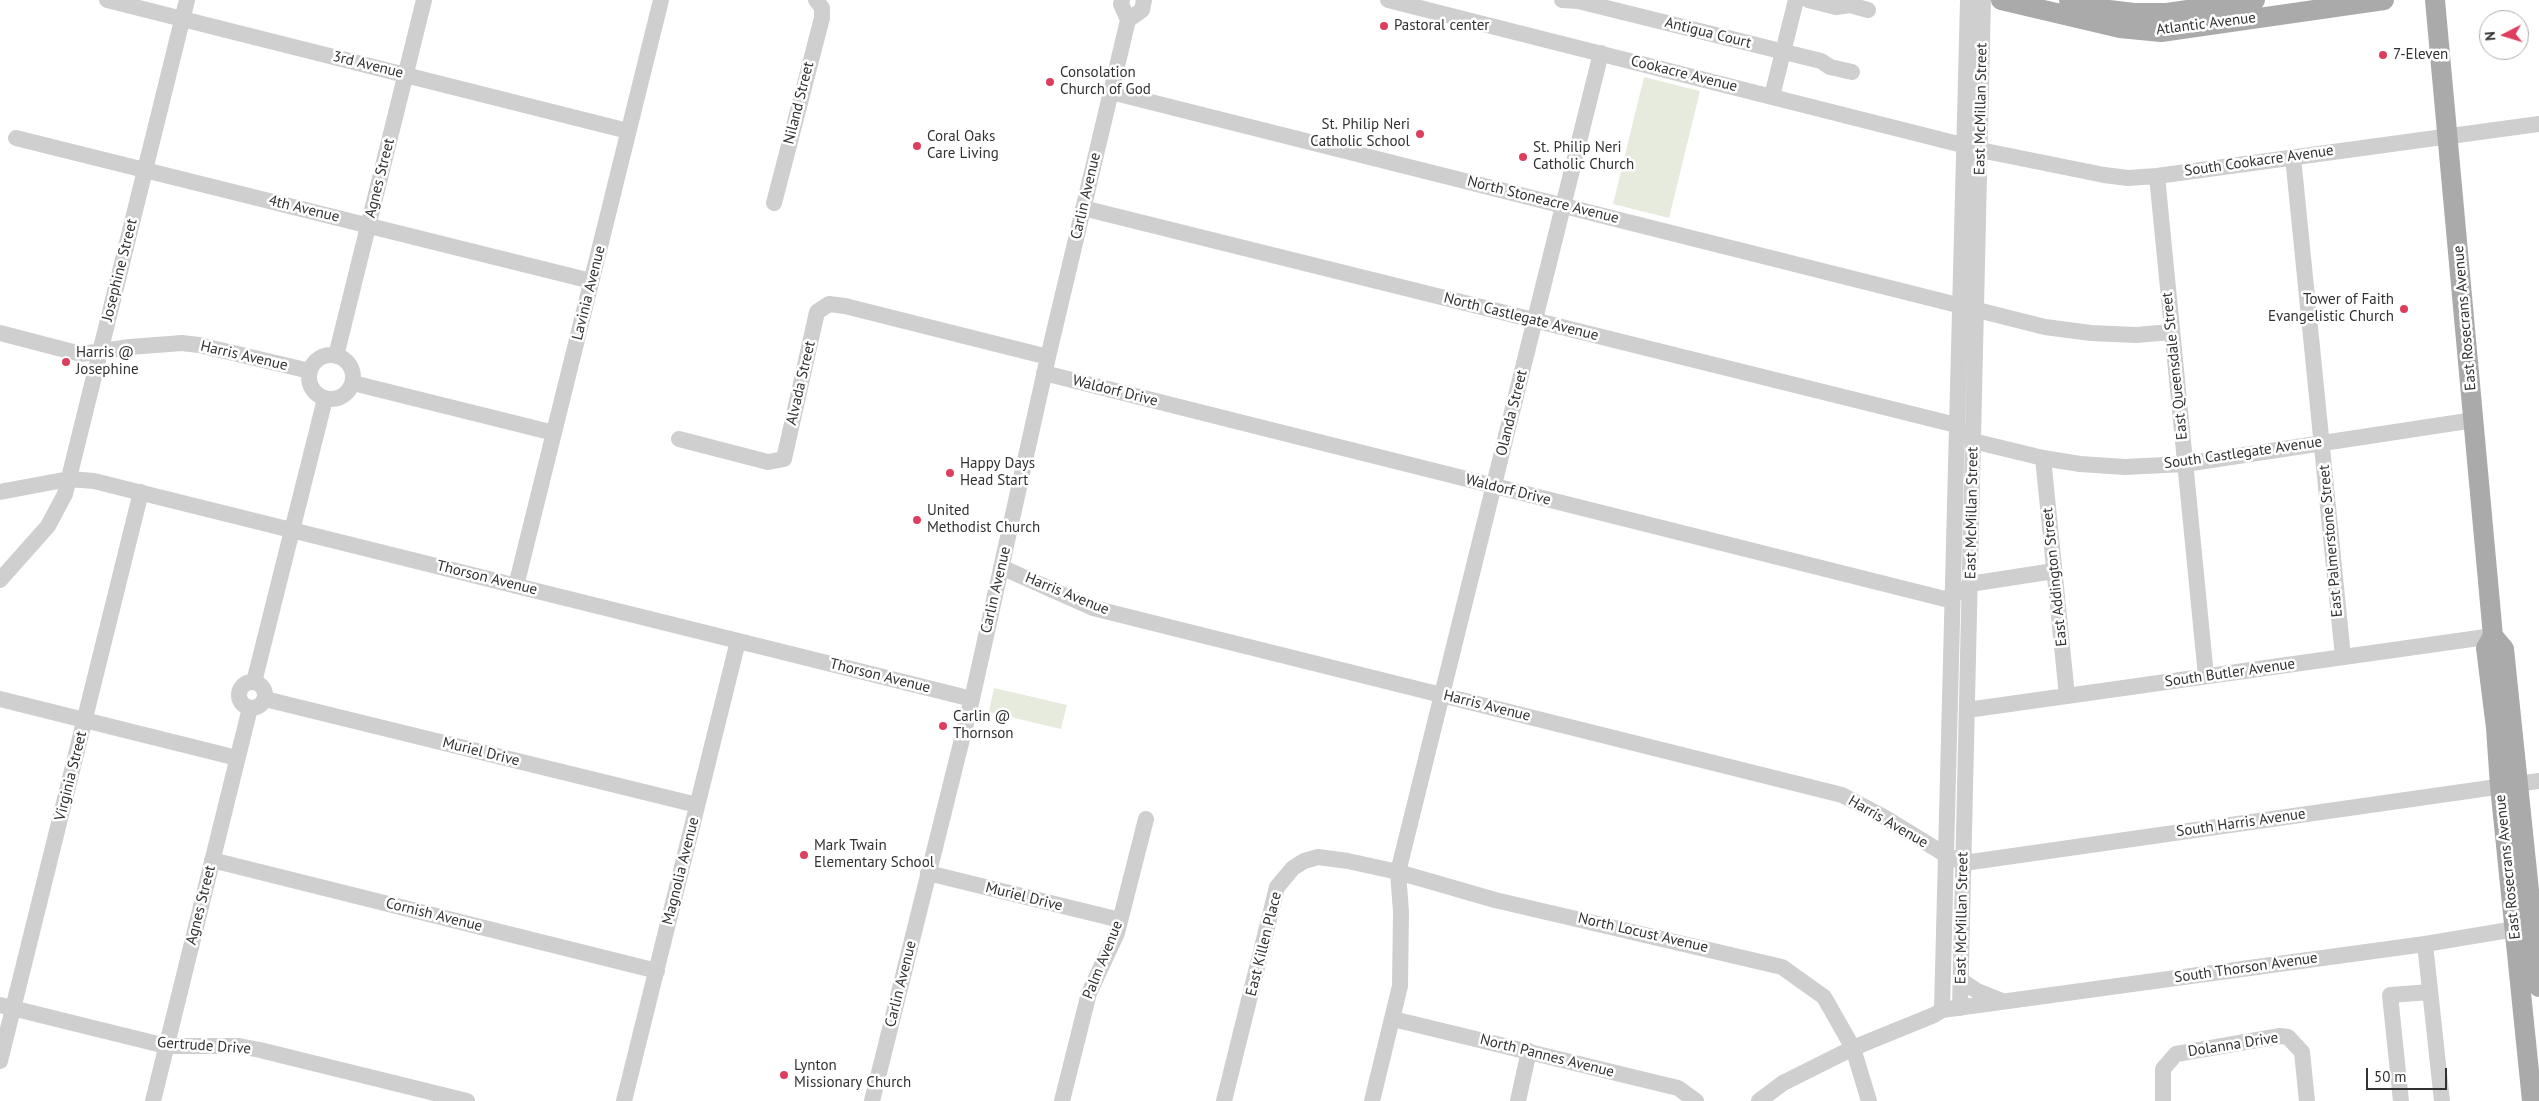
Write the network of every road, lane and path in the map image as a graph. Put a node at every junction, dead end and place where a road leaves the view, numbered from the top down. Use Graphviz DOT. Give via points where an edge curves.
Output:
graph roads {
  1 [pos="107,0"];
  2 [pos="188,0"];
  3 [pos="424,0"];
  4 [pos="661,0"];
  5 [pos="1122,0"];
  6 [pos="1144,0"];
  7 [pos="1388,0"];
  8 [pos="1562,0"];
  9 [pos="1796,0"];
  10 [pos="1808,0"];
  11 [pos="1968,0"];
  12 [pos="1983,0"];
  13 [pos="2001,0"];
  14 [pos="2069,0"];
  15 [pos="2255,0"];
  16 [pos="2384,0"];
  17 [pos="2434,0"];
  18 [pos="818,2"];
  19 [pos="1618,5"];
  20 [pos="1868,10"];
  21 [pos="183,19"];
  22 [pos="1128,20"];
  23 [pos="1783,51"];
  24 [pos="1601,53"];
  25 [pos="1852,72"];
  26 [pos="406,75"];
  27 [pos="1111,92"];
  28 [pos="1772,96"];
  29 [pos="2539,124"];
  30 [pos="628,131"];
  31 [pos="2447,136"];
  32 [pos="16,138"];
  33 [pos="1972,146"];
  34 [pos="2293,157"];
  35 [pos="145,170"];
  36 [pos="2156,176"];
  37 [pos="774,203"];
  38 [pos="1564,206"];
  39 [pos="1084,208"];
  40 [pos="368,226"];
  41 [pos="591,281"];
  42 [pos="824,306"];
  43 [pos="1968,307"];
  44 [pos="1536,320"];
  45 [pos="2172,332"];
  46 [pos="0,334"];
  47 [pos="101,350"];
  48 [pos="336,356"];
  49 [pos="1046,365"];
  50 [pos="310,371"];
  51 [pos="353,383"];
  52 [pos="326,399"];
  53 [pos="2474,420"];
  54 [pos="1958,429"];
  55 [pos="554,433"];
  56 [pos="680,439"];
  57 [pos="1973,441"];
  58 [pos="2322,442"];
  59 [pos="2043,458"];
  60 [pos="2185,464"];
  61 [pos="69,479"];
  62 [pos="1494,486"];
  63 [pos="0,492"];
  64 [pos="141,492"];
  65 [pos="292,530"];
  66 [pos="1001,567"];
  67 [pos="2054,571"];
  68 [pos="0,580"];
  69 [pos="516,586"];
  70 [pos="1970,586"];
  71 [pos="1952,596"];
  72 [pos="2493,636"];
  73 [pos="738,641"];
  74 [pos="2342,657"];
  75 [pos="2206,676"];
  76 [pos="254,682"];
  77 [pos="1443,695"];
  78 [pos="2067,696"];
  79 [pos="0,699"];
  80 [pos="265,699"];
  81 [pos="972,699"];
  82 [pos="250,708"];
  83 [pos="1967,710"];
  84 [pos="85,720"];
  85 [pos="237,758"];
  86 [pos="2539,781"];
  87 [pos="2509,785"];
  88 [pos="698,806"];
  89 [pos="1146,819"];
  90 [pos="1946,855"];
  91 [pos="212,860"];
  92 [pos="1964,863"];
  93 [pos="1398,872"];
  94 [pos="928,873"];
  95 [pos="1120,920"];
  96 [pos="2523,927"];
  97 [pos="2425,944"];
  98 [pos="657,971"];
  99 [pos="1961,980"];
  100 [pos="2539,987"];
  101 [pos="2430,992"];
  102 [pos="2007,1002"];
  103 [pos="6,1007"];
  104 [pos="1960,1008"];
  105 [pos="1942,1010"];
  106 [pos="1393,1019"];
  107 [pos="166,1046"];
  108 [pos="1853,1048"];
  109 [pos="1529,1051"];
  110 [pos="0,1061"];
  111 [pos="153,1101"];
  112 [pos="467,1101"];
  113 [pos="624,1101"];
  114 [pos="872,1101"];
  115 [pos="1062,1101"];
  116 [pos="1224,1101"];
  117 [pos="1372,1101"];
  118 [pos="1518,1101"];
  119 [pos="1696,1101"];
  120 [pos="1759,1101"];
  121 [pos="1869,1101"];
  122 [pos="2163,1101"];
  123 [pos="2307,1101"];
  124 [pos="2401,1101"];
  125 [pos="2442,1101"];
  126 [pos="2532,1101"];
  1 -- 21 [label="street, 3rd Avenue"];
  2 -- 21 [label="street, Josephine Street"];
  3 -- 26 [label="street, Agnes Street"];
  4 -- 30 [label="street, Lavinia Avenue"];
  5 -- 22 [label="street, Carlin Avenue"];
  6 -- 22 [label="street, Carlin Avenue" via="1142,10"];
  7 -- 24 [label="street, Cookacre Avenue"];
  8 -- 19 [label="street, Antigua Court"];
  9 -- 23 [label="street"];
  10 -- 20 [label="street"];
  11 -- 33 [label="street, East McMillan Street"];
  12 -- 33 [label="street, East McMillan Street"];
  13 -- 16 [label="main road, Atlantic Avenue" via="2120,28 2162,32"];
  14 -- 15 [label="main road, Atlantic Avenue" via="2109,10 2167,13"];
  17 -- 31 [label="main road, East Rosecrans Avenue"];
  18 -- 37 [label="street, Niland Street" via="822,18"];
  19 -- 23 [label="street, Antigua Court"];
  21 -- 26 [label="street, 3rd Avenue"];
  21 -- 35 [label="street, Josephine Street"];
  22 -- 27 [label="street, Carlin Avenue"];
  23 -- 25 [label="street, Antigua Court"];
  23 -- 28 [label="street"];
  24 -- 28 [label="street, Cookacre Avenue"];
  24 -- 38 [label="street, Olanda Street"];
  26 -- 30 [label="street, 3rd Avenue"];
  26 -- 40 [label="street, Agnes Street"];
  27 -- 38 [label="street, North Stoneacre Avenue"];
  27 -- 39 [label="street, Carlin Avenue"];
  28 -- 33 [label="street, Cookacre Avenue"];
  29 -- 31 [label="street, South Cookacre Avenue"];
  30 -- 41 [label="street, Lavinia Avenue"];
  31 -- 34 [label="street, South Cookacre Avenue"];
  31 -- 53 [label="main road, East Rosecrans Avenue"];
  32 -- 35 [label="street, 4th Avenue"];
  33 -- 36 [label="street, South Cookacre Avenue" via="2104,175 2128,178"];
  33 -- 43 [label="street, East McMillan Street"];
  34 -- 36 [label="street, South Cookacre Avenue"];
  34 -- 58 [label="street, East Palmerstone Street"];
  35 -- 40 [label="street, 4th Avenue"];
  35 -- 47 [label="street, Josephine Street"];
  36 -- 45 [label="street, East Queensdale Street"];
  38 -- 43 [label="street, North Stoneacre Avenue"];
  38 -- 44 [label="street, Olanda Street"];
  39 -- 44 [label="street, North Castlegate Avenue"];
  39 -- 49 [label="street, Carlin Avenue"];
  40 -- 41 [label="street, 4th Avenue"];
  40 -- 48 [label="street, Agnes Street"];
  41 -- 55 [label="street, Lavinia Avenue"];
  42 -- 49 [label="street, Waldorf Drive" via="845,306"];
  42 -- 56 [label="street, Alvada Street" via="817,312 786,455 780,462 768,462"];
  43 -- 45 [label="street, North Stoneacre Avenue" via="2045,327 2091,333 2136,335"];
  43 -- 54 [label="street, East McMillan Street"];
  43 -- 57 [label="street, East McMillan Street"];
  44 -- 54 [label="street, North Castlegate Avenue" via="1952,424"];
  44 -- 62 [label="street, Olanda Street"];
  45 -- 60 [label="street, East Queensdale Street"];
  46 -- 47 [label="street, Harris Avenue" via="79,353"];
  47 -- 50 [label="street, Harris Avenue" via="193,344"];
  47 -- 61 [label="street, Josephine Street"];
  48 -- 50 [label="street" via="323,357"];
  48 -- 51 [label="street" via="352,368"];
  49 -- 62 [label="street, Waldorf Drive"];
  49 -- 66 [label="street, Carlin Avenue"];
  50 -- 52 [label="street" via="311,385 319,396"];
  51 -- 52 [label="street" via="345,395"];
  51 -- 55 [label="street"];
  52 -- 65 [label="street"];
  53 -- 58 [label="street, South Castlegate Avenue"];
  53 -- 72 [label="main road, East Rosecrans Avenue"];
  54 -- 57 [label="street, South Castlegate Avenue"];
  54 -- 71 [label="street, East McMillan Street"];
  55 -- 69 [label="street, Lavinia Avenue"];
  57 -- 59 [label="street, South Castlegate Avenue"];
  57 -- 70 [label="street, East McMillan Street"];
  58 -- 60 [label="street, South Castlegate Avenue"];
  58 -- 74 [label="street, East Palmerstone Street"];
  59 -- 60 [label="street, South Castlegate Avenue" via="2125,467"];
  59 -- 67 [label="street, East Addington Street"];
  60 -- 75 [label="street, East Queensdale Street"];
  61 -- 63 [label="street, Thorson Avenue"];
  61 -- 64 [label="street, Thorson Avenue"];
  61 -- 68 [label="street, Josephine Street" via="48,526"];
  62 -- 71 [label="street, Waldorf Drive" via="1945,599"];
  62 -- 77 [label="street, Olanda Street"];
  64 -- 65 [label="street, Thorson Avenue"];
  64 -- 84 [label="street, Virginia Street"];
  65 -- 69 [label="street, Thorson Avenue"];
  65 -- 76 [label="street"];
  66 -- 77 [label="street, Harris Avenue" via="1093,608"];
  66 -- 81 [label="street, Carlin Avenue"];
  67 -- 70 [label="street"];
  67 -- 78 [label="street, East Addington Street"];
  69 -- 73 [label="street, Thorson Avenue"];
  70 -- 71 [label="street"];
  70 -- 83 [label="street, East McMillan Street"];
  71 -- 90 [label="street, East McMillan Street"];
  72 -- 74 [label="street, South Butler Avenue"];
  72 -- 87 [label="main road, East Rosecrans Avenue" via="2486,648 2496,728"];
  73 -- 81 [label="street, Thorson Avenue"];
  73 -- 88 [label="street, Magnolia Avenue"];
  74 -- 75 [label="street, South Butler Avenue"];
  75 -- 78 [label="street, South Butler Avenue"];
  76 -- 80 [label="street" via="263,688"];
  76 -- 82 [label="street" via="243,685 239,693 240,702"];
  77 -- 90 [label="street, Harris Avenue" via="1842,795"];
  77 -- 93 [label="street, Olanda Street"];
  78 -- 83 [label="street, South Butler Avenue"];
  79 -- 84 [label="street"];
  80 -- 82 [label="street" via="257,708"];
  80 -- 88 [label="street, Muriel Drive"];
  81 -- 94 [label="street, Carlin Avenue"];
  82 -- 85 [label="street, Agnes Street"];
  83 -- 92 [label="street, East McMillan Street"];
  84 -- 85 [label="street"];
  84 -- 103 [label="street, Virginia Street"];
  85 -- 91 [label="street, Agnes Street"];
  86 -- 87 [label="street, South Harris Avenue"];
  87 -- 92 [label="street, South Harris Avenue"];
  87 -- 96 [label="main road, East Rosecrans Avenue"];
  88 -- 98 [label="street, Magnolia Avenue"];
  89 -- 95 [label="street, Palm Avenue"];
  90 -- 92 [label="street, Harris Avenue"];
  90 -- 105 [label="street, East McMillan Street"];
  91 -- 98 [label="street, Cornish Avenue"];
  91 -- 107 [label="street, Agnes Street"];
  92 -- 99 [label="street, East McMillan Street"];
  93 -- 106 [label="street, Olanda Street" via="1400,986"];
  93 -- 108 [label="street, North Locust Avenue" via="1495,900 1782,967 1824,997"];
  93 -- 116 [label="street, East Killen Place" via="1348,860 1318,857 1292,868 1277,887"];
  94 -- 95 [label="street, Muriel Drive"];
  94 -- 114 [label="street, Carlin Avenue"];
  95 -- 115 [label="street, Palm Avenue" via="1117,933 1091,984"];
  96 -- 97 [label="street, South Thorson Avenue"];
  96 -- 100 [label="main road, East Rosecrans Avenue"];
  96 -- 126 [label="main road, East Rosecrans Avenue"];
  97 -- 101 [label="street"];
  97 -- 102 [label="street, South Thorson Avenue"];
  98 -- 113 [label="street, Magnolia Avenue"];
  99 -- 102 [label="street" via="1977,992"];
  99 -- 104 [label="street, East McMillan Street"];
  101 -- 124 [label="street" via="2390,995"];
  101 -- 125 [label="street"];
  102 -- 104 [label="street, South Thorson Avenue"];
  103 -- 107 [label="street, Gertrude Drive"];
  103 -- 110 [label="street, Virginia Street"];
  104 -- 105 [label="street"];
  105 -- 108 [label="street"];
  106 -- 109 [label="street, North Pannes Avenue"];
  106 -- 117 [label="street, Olanda Street"];
  107 -- 111 [label="street, Agnes Street"];
  107 -- 112 [label="street, Gertrude Drive" via="246,1047"];
  108 -- 120 [label="street" via="1783,1083"];
  108 -- 121 [label="street"];
  109 -- 118 [label="street"];
  109 -- 119 [label="street, North Pannes Avenue" via="1678,1088"];
  122 -- 123 [label="street, Dolanna Drive" via="2163,1069 2176,1054 2280,1036 2288,1036 2302,1052"];
}
